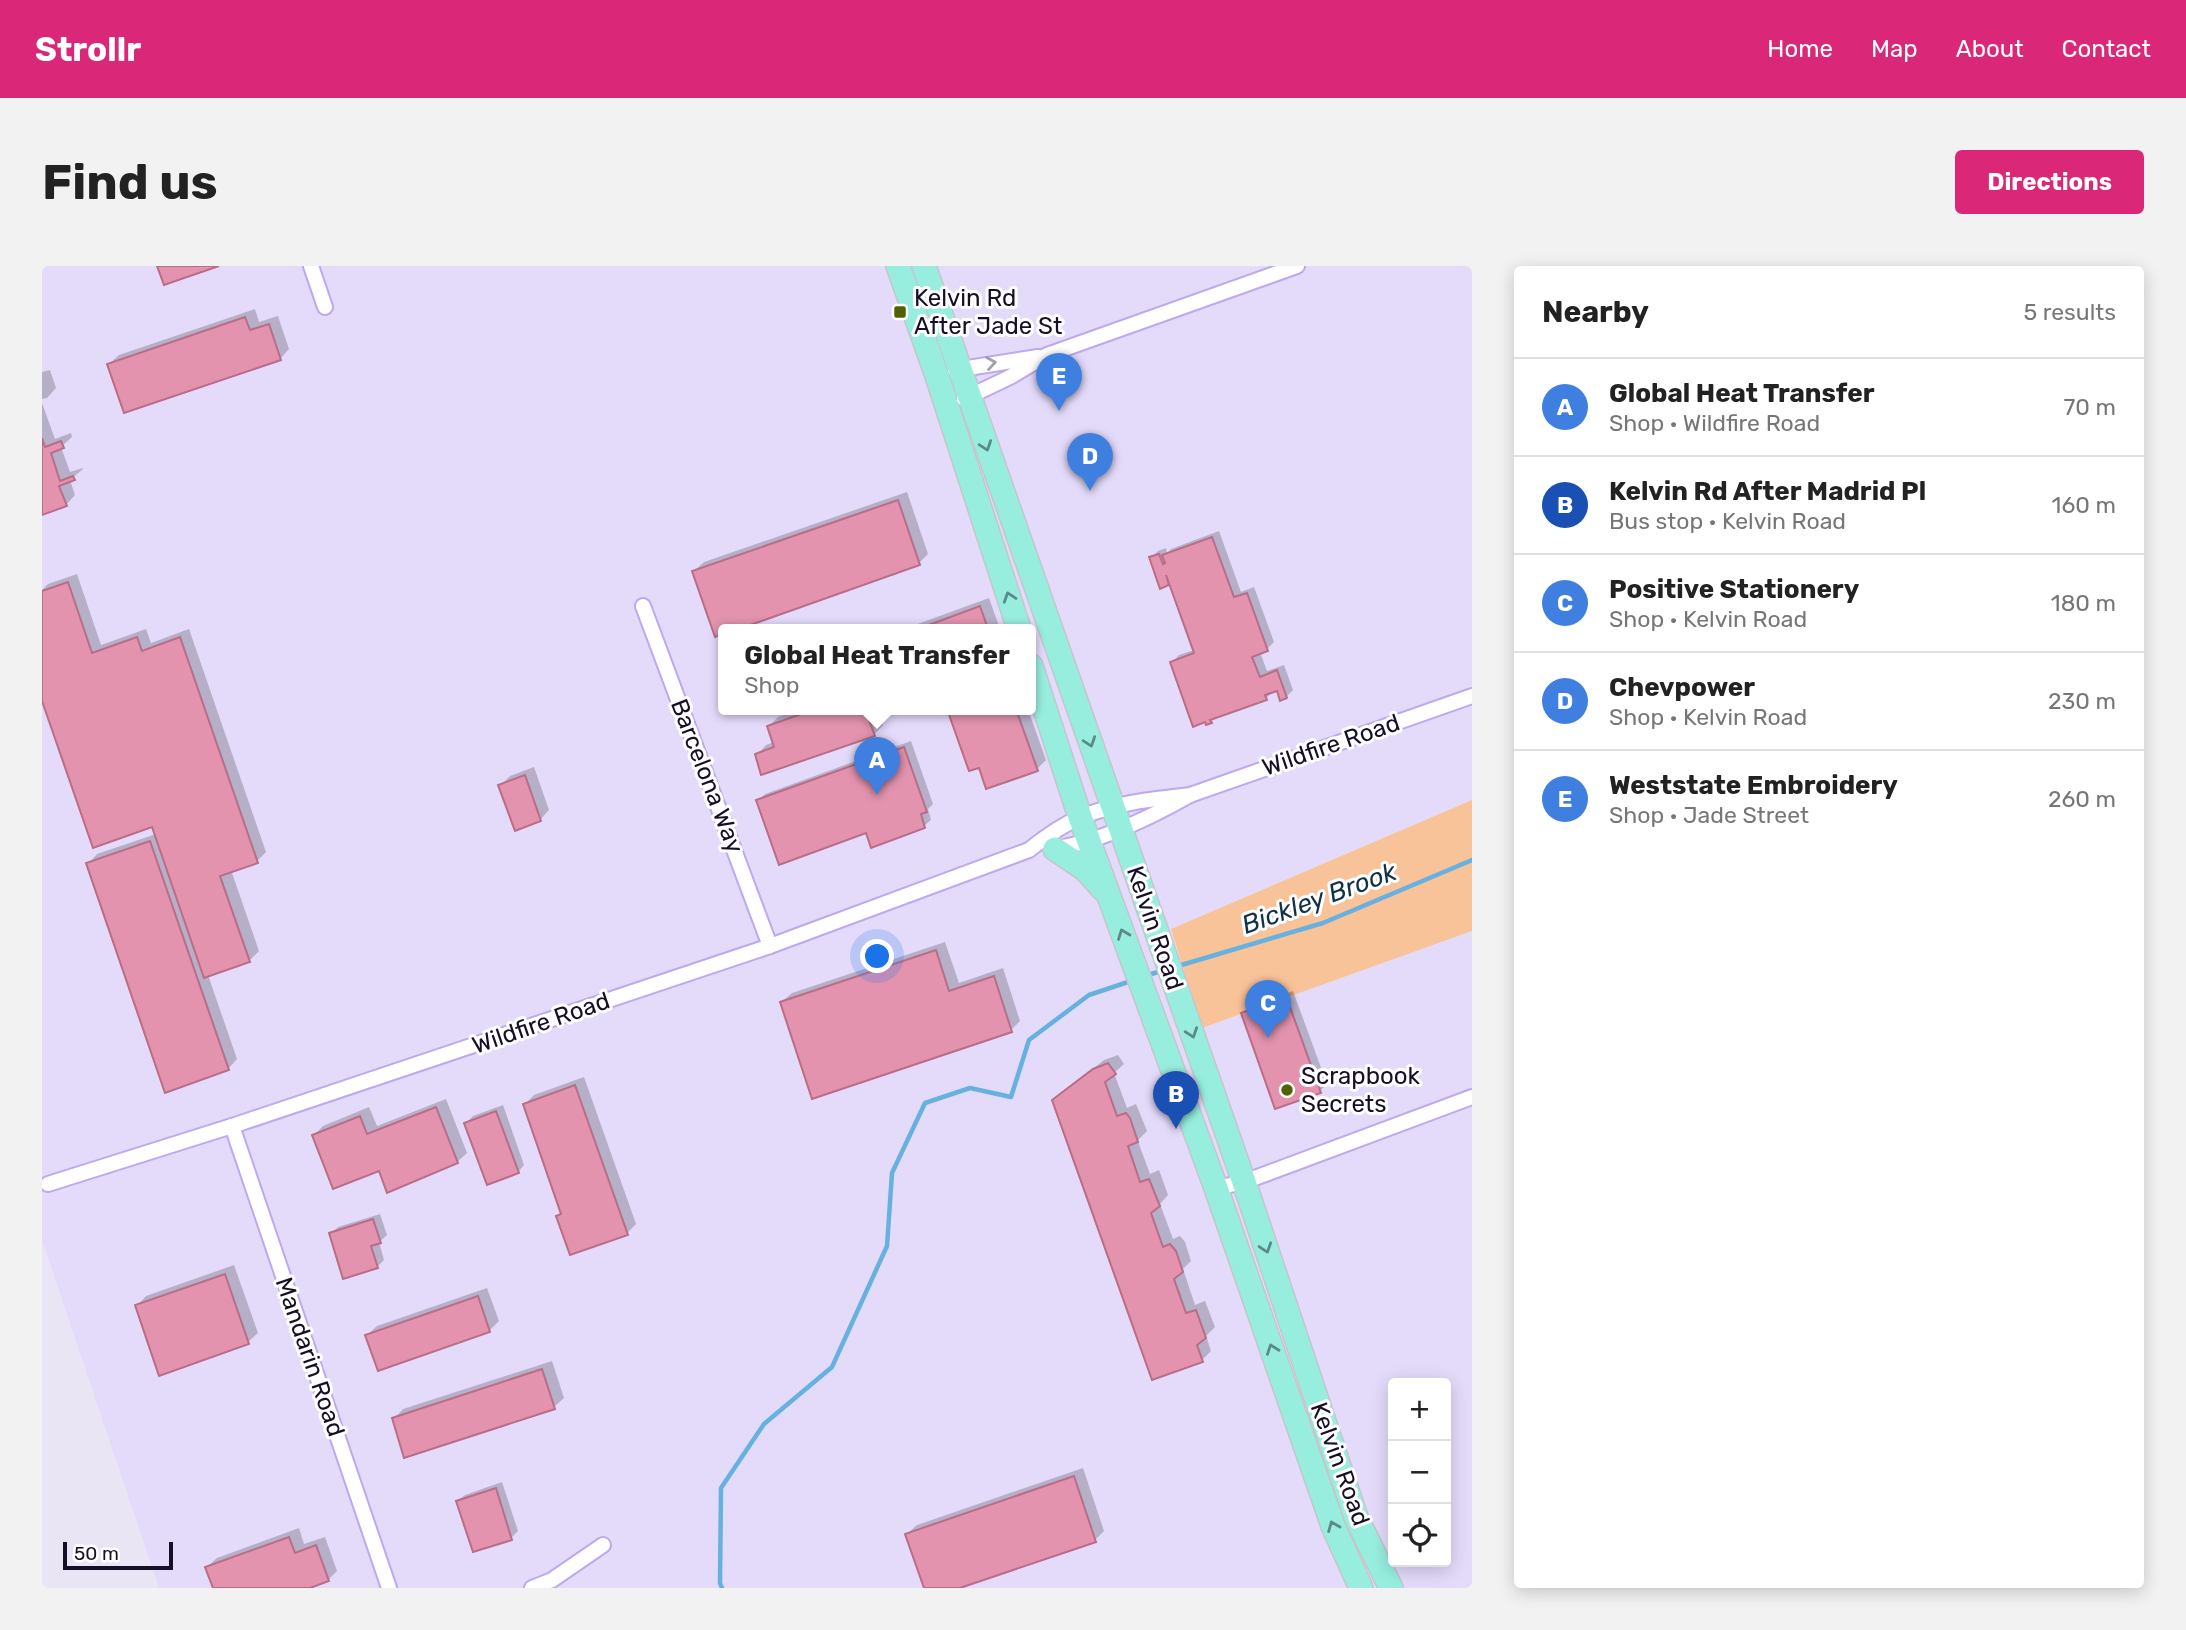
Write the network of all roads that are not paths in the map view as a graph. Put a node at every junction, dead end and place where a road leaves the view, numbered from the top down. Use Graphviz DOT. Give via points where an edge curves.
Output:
graph roads {
  1 [pos="311,266"];
  2 [pos="898,266"];
  3 [pos="924,266"];
  4 [pos="1297,266"];
  5 [pos="324,307"];
  6 [pos="1047,355"];
  7 [pos="959,369"];
  8 [pos="937,376"];
  9 [pos="969,397"];
  10 [pos="946,404"];
  11 [pos="643,606"];
  12 [pos="1017,624"];
  13 [pos="1036,681"];
  14 [pos="1472,696"];
  15 [pos="1190,795"];
  16 [pos="1112,807"];
  17 [pos="1080,817"];
  18 [pos="1120,830"];
  19 [pos="1088,840"];
  20 [pos="1055,849"];
  21 [pos="1029,850"];
  22 [pos="1109,897"];
  23 [pos="770,946"];
  24 [pos="1472,1097"];
  25 [pos="232,1126"];
  26 [pos="1244,1182"];
  27 [pos="48,1185"];
  28 [pos="1216,1188"];
  29 [pos="1308,1375"];
  30 [pos="1284,1383"];
  31 [pos="603,1545"];
  32 [pos="388,1588"];
  33 [pos="532,1588"];
  34 [pos="1361,1588"];
  35 [pos="1391,1588"];
  1 -- 5 [label="street"];
  2 -- 8 [label="main road"];
  3 -- 7 [label="main road, Kelvin Road"];
  4 -- 6 [label="street"];
  7 -- 6 [label="street, one-way"];
  6 -- 9 [label="street"];
  7 -- 8 [label="street"];
  7 -- 9 [label="main road, Kelvin Road"];
  8 -- 10 [label="main road"];
  9 -- 10 [label="street"];
  9 -- 16 [label="main road, Kelvin Road, one-way"];
  12 -- 10 [label="main road, one-way"];
  11 -- 23 [label="street, Barcelona Way"];
  13 -- 17 [label="main road, Kelvin Road"];
  14 -- 15 [label="street, Wildfire Road"];
  15 -- 16 [label="street, Wildfire Road"];
  15 -- 18 [label="street, Wildfire Road"];
  16 -- 17 [label="street, Wildfire Road"];
  16 -- 18 [label="main road, Kelvin Road"];
  17 -- 19 [label="main road, Kelvin Road"];
  17 -- 21 [label="street, Wildfire Road"];
  18 -- 19 [label="street, Wildfire Road"];
  18 -- 26 [label="main road, Kelvin Road, one-way"];
  19 -- 20 [label="street, Wildfire Road"];
  19 -- 22 [label="main road, Kelvin Road"];
  20 -- 21 [label="street, Wildfire Road"];
  20 -- 22 [label="main road" via="1086,870"];
  21 -- 23 [label="street, Wildfire Road"];
  28 -- 22 [label="main road, Kelvin Road, one-way"];
  23 -- 25 [label="street, Wildfire Road"];
  24 -- 26 [label="street"];
  25 -- 27 [label="street, Wildfire Road"];
  25 -- 32 [label="street, Mandarin Road"];
  26 -- 28 [label="street"];
  26 -- 29 [label="main road, Kelvin Road, one-way"];
  30 -- 28 [label="main road, Kelvin Road, one-way"];
  29 -- 30 [label="main road"];
  29 -- 35 [label="main road, Kelvin Road" via="1356,1517"];
  34 -- 30 [label="main road, Kelvin Road, one-way" via="1333,1526"];
  31 -- 33 [label="street" via="552,1580"];
}
